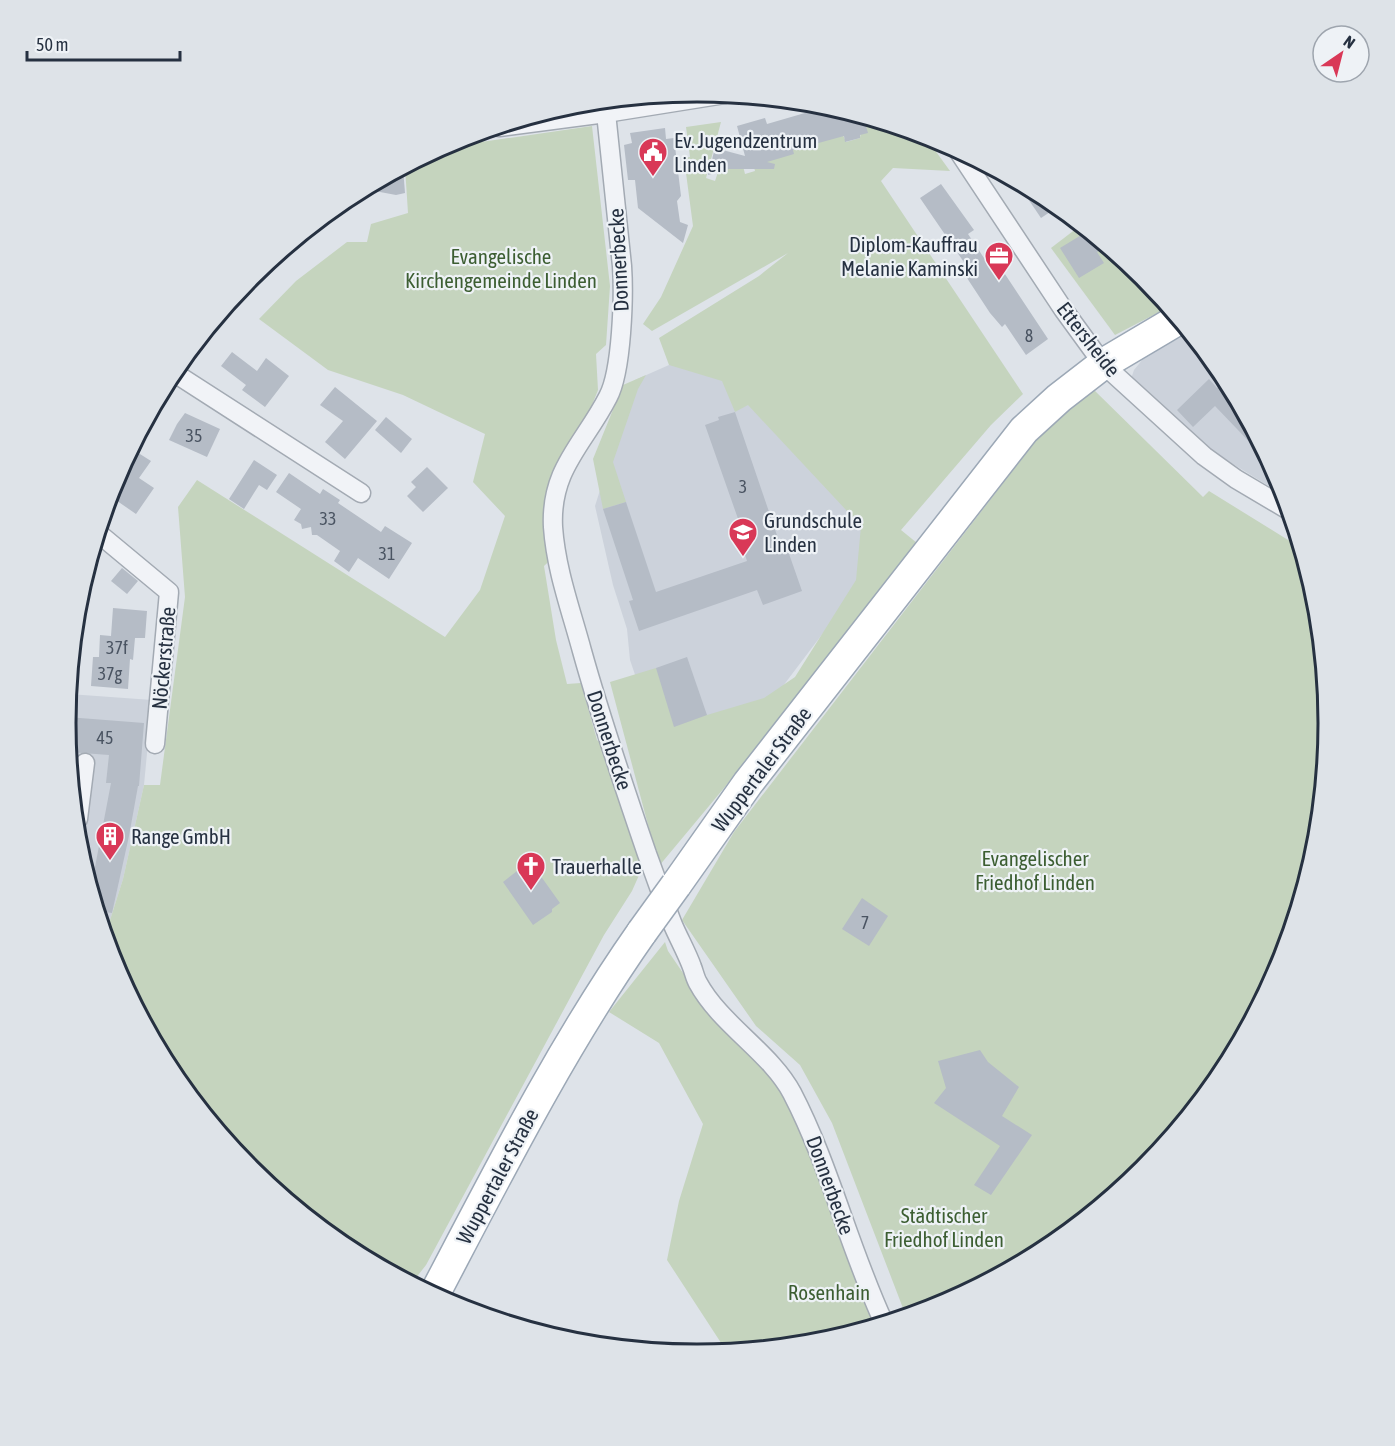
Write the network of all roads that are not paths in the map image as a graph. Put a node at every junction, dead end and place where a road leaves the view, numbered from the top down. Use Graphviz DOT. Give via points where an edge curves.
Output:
graph roads {
  1 [pos="671,103"];
  2 [pos="585,112"];
  3 [pos="606,113"];
  4 [pos="967,164"];
  5 [pos="1172,323"];
  6 [pos="1103,364"];
  7 [pos="181,377"];
  8 [pos="361,493"];
  9 [pos="1279,504"];
  10 [pos="105,538"];
  11 [pos="155,744"];
  12 [pos="85,763"];
  13 [pos="81,793"];
  14 [pos="438,1287"];
  15 [pos="881,1316"];
  1 -- 3 [label="street"];
  2 -- 3 [label="street"];
  3 -- 15 [label="street, Donnerbecke" via="622,266 621,331 609,396 573,450 556,489 553,518 558,568 636,824 696,982 788,1086 810,1129"];
  4 -- 6 [label="street, Ettersheide"];
  5 -- 6 [label="main road, Wuppertaler Straße"];
  6 -- 9 [label="street, Ettersheide" via="1204,456"];
  6 -- 14 [label="main road, Wuppertaler Straße, bridge" via="1024,430 748,783 607,983 508,1153"];
  7 -- 8 [label="street"];
  10 -- 11 [label="street, Nöckerstraße" via="170,592"];
  12 -- 13 [label="street"];
}
